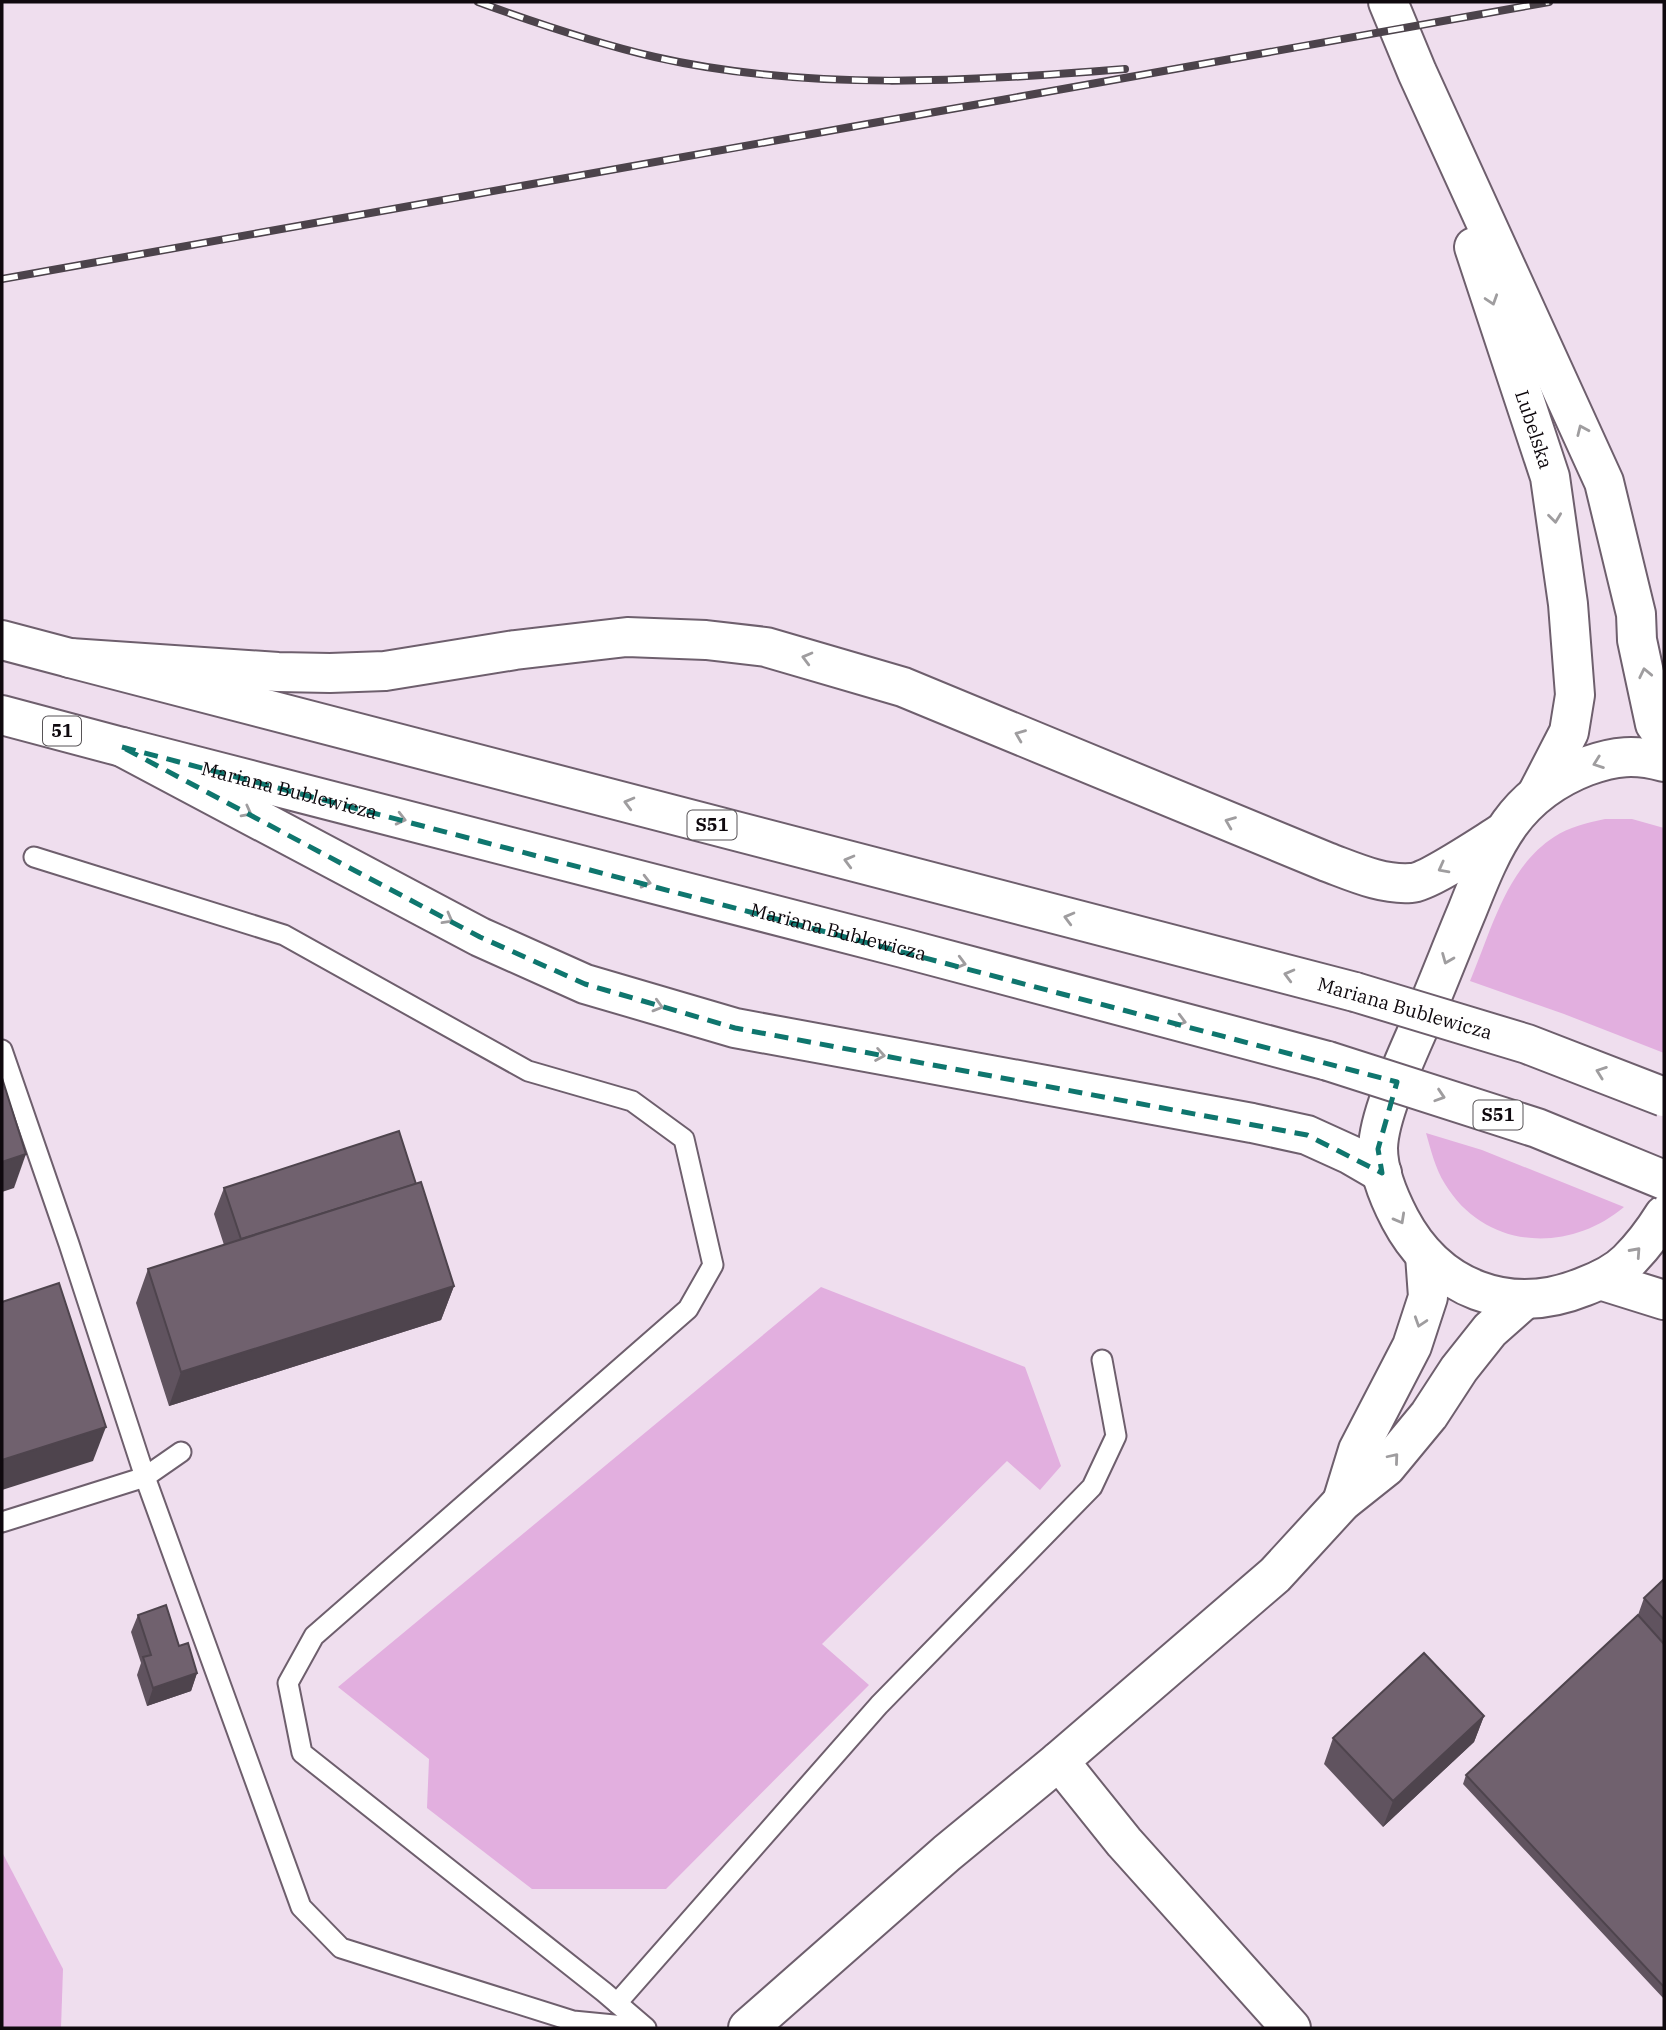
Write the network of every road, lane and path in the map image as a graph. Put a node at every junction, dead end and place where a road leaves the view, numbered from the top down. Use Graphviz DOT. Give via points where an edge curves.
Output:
graph roads {
  1 [pos="1388,2"];
  2 [pos="1417,72"];
  3 [pos="2,640"];
  4 [pos="69,658"];
  5 [pos="2,715"];
  6 [pos="1664,737"];
  7 [pos="122,747"];
  8 [pos="1664,762"];
  9 [pos="1537,794"];
  10 [pos="1502,833"];
  11 [pos="34,857"];
  12 [pos="2,1049"];
  13 [pos="1664,1097"];
  14 [pos="1382,1173"];
  15 [pos="1664,1180"];
  16 [pos="1664,1215"];
  17 [pos="1425,1255"];
  18 [pos="1600,1280"];
  19 [pos="1524,1299"];
  20 [pos="1664,1300"];
  21 [pos="1102,1360"];
  22 [pos="181,1452"];
  23 [pos="145,1477"];
  24 [pos="1342,1502"];
  25 [pos="2,1522"];
  26 [pos="1059,1761"];
  27 [pos="617,2003"];
  28 [pos="646,2028"];
  29 [pos="748,2028"];
  30 [pos="1291,2028"];
  1 -- 2 [label="main road, Lubelska"];
  6 -- 2 [label="main road, Lubelska, one-way" via="1655,723 1636,614 1604,482"];
  2 -- 9 [label="main road, Lubelska, one-way" via="1550,477 1575,695 1569,732"];
  3 -- 4 [label="main road, Mariana Bublewicza"];
  10 -- 4 [label="main road, one-way" via="1413,883 1376,880 903,687 766,647 706,639 627,637 385,671 330,673"];
  13 -- 4 [label="main road, Mariana Bublewicza / S51, one-way, bridge" via="1527,1044 1355,992"];
  5 -- 7 [label="main road, Mariana Bublewicza / 51"];
  7 -- 14 [label="main road, one-way" via="480,937 585,984 735,1028 1307,1135"];
  7 -- 15 [label="main road, Mariana Bublewicza / S51, one-way, bridge" via="1328,1061 1537,1128"];
  8 -- 9 [label="main road, one-way" via="1643,756 1608,758 1571,772"];
  9 -- 10 [label="main road"];
  10 -- 14 [label="main road, one-way" via="1390,1100 1378,1149"];
  11 -- 27 [label="lane" via="284,935 528,1071 632,1101 684,1139 713,1265 688,1308 314,1636 288,1683 302,1753"];
  12 -- 23 [label="lane"];
  14 -- 17 [label="main road, one-way" via="1405,1229"];
  18 -- 16 [label="main road, one-way" via="1627,1262"];
  17 -- 19 [label="main road" via="1450,1277 1478,1291"];
  17 -- 24 [label="main road, one-way" via="1428,1297 1412,1346 1358,1450"];
  18 -- 19 [label="main road" via="1564,1295"];
  18 -- 20 [label="main road"];
  24 -- 19 [label="main road, one-way" via="1386,1467 1490,1330"];
  21 -- 27 [label="lane" via="1116,1436 1092,1487 879,1704"];
  22 -- 23 [label="lane"];
  23 -- 25 [label="lane"];
  23 -- 28 [label="lane" via="301,1907 341,1948 573,2021"];
  24 -- 26 [label="main road" via="1275,1575"];
  26 -- 29 [label="main road"];
  26 -- 30 [label="main road" via="1124,1842"];
  27 -- 28 [label="lane"];
}
